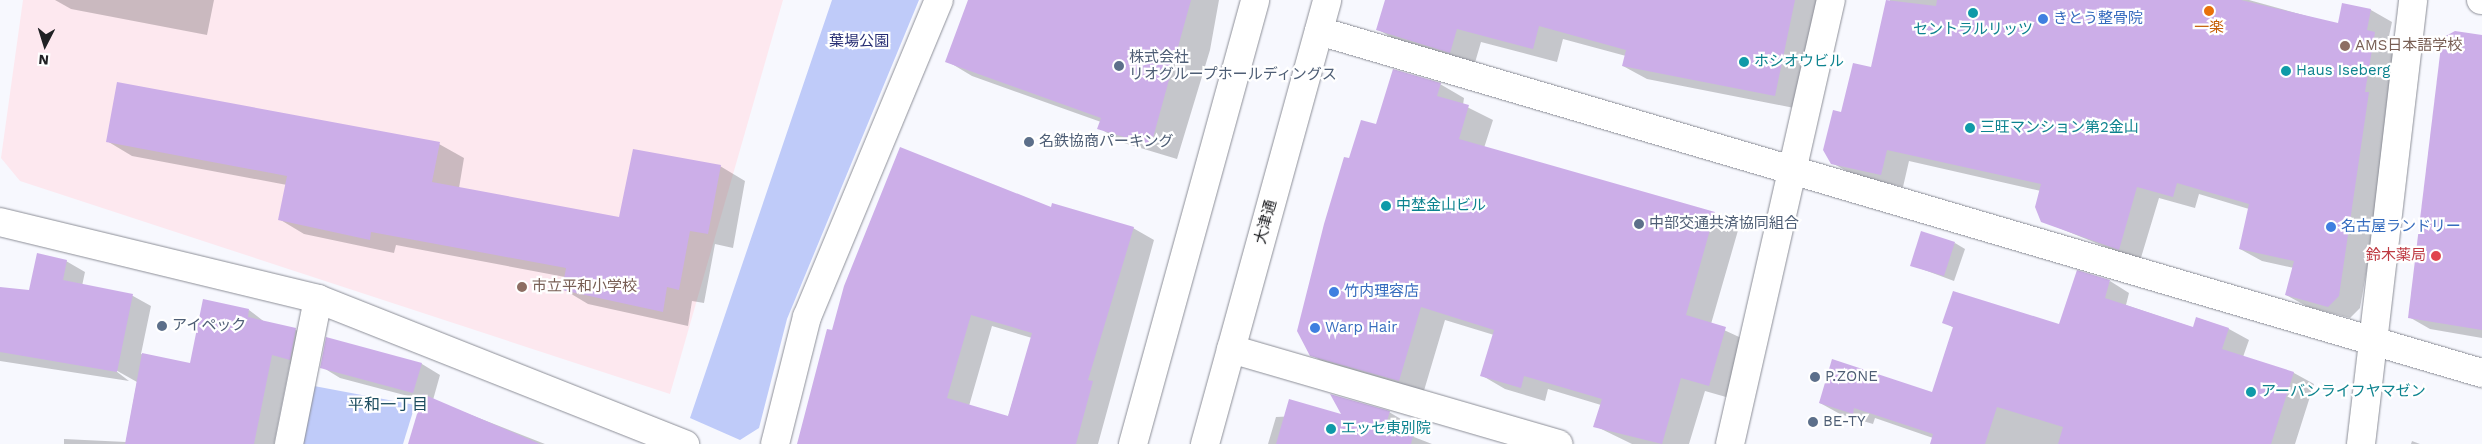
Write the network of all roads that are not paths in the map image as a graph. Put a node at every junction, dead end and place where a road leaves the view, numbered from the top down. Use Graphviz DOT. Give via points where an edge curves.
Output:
graph roads {
  1 [pos="939,0"];
  2 [pos="1254,0"];
  3 [pos="1327,0"];
  4 [pos="1830,0"];
  5 [pos="2413,0"];
  6 [pos="1319,31"];
  7 [pos="1791,171"];
  8 [pos="0,222"];
  9 [pos="318,299"];
  10 [pos="2372,339"];
  11 [pos="1231,348"];
  12 [pos="2482,373"];
  13 [pos="673,441"];
  14 [pos="290,444"];
  15 [pos="775,444"];
  16 [pos="1134,444"];
  17 [pos="1205,444"];
  18 [pos="1559,444"];
  19 [pos="1730,444"];
  20 [pos="2361,444"];
  1 -- 15 [label="street" via="807,318"];
  2 -- 16 [label="street"];
  3 -- 6 [label="street, 大津通"];
  4 -- 7 [label="street"];
  5 -- 10 [label="street"];
  6 -- 7 [label="street"];
  6 -- 11 [label="street, 大津通"];
  7 -- 10 [label="street"];
  7 -- 19 [label="street"];
  8 -- 9 [label="street"];
  9 -- 13 [label="street"];
  9 -- 14 [label="street"];
  10 -- 12 [label="street"];
  10 -- 20 [label="street"];
  11 -- 17 [label="street, 大津通"];
  11 -- 18 [label="street"];
}
